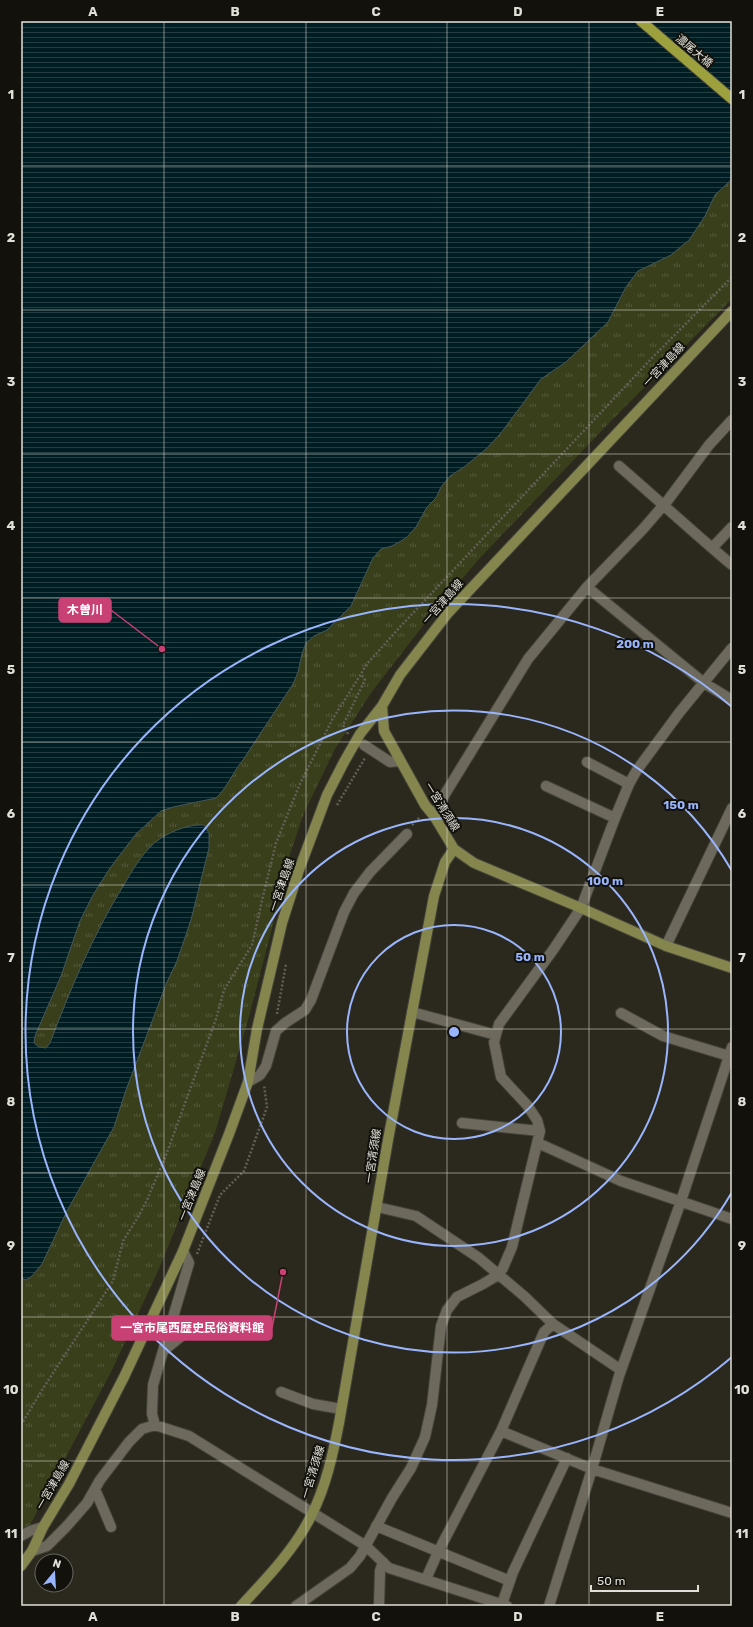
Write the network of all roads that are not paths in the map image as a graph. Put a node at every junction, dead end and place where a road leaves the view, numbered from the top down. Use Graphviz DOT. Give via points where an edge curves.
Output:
graph roads {
  1 [pos="641,21"];
  2 [pos="732,99"];
  3 [pos="732,311"];
  4 [pos="732,420"];
  5 [pos="619,466"];
  6 [pos="664,505"];
  7 [pos="732,527"];
  8 [pos="712,548"];
  9 [pos="732,565"];
  10 [pos="587,587"];
  11 [pos="732,648"];
  12 [pos="704,683"];
  13 [pos="732,700"];
  14 [pos="382,706"];
  15 [pos="368,747"];
  16 [pos="400,761"];
  17 [pos="587,762"];
  18 [pos="629,784"];
  19 [pos="546,786"];
  20 [pos="732,808"];
  21 [pos="431,812"];
  22 [pos="615,818"];
  23 [pos="729,822"];
  24 [pos="407,834"];
  25 [pos="454,849"];
  26 [pos="581,908"];
  27 [pos="666,946"];
  28 [pos="732,968"];
  29 [pos="412,1012"];
  30 [pos="621,1014"];
  31 [pos="496,1035"];
  32 [pos="730,1052"];
  33 [pos="248,1082"];
  34 [pos="462,1123"];
  35 [pos="540,1132"];
  36 [pos="538,1143"];
  37 [pos="681,1201"];
  38 [pos="377,1207"];
  39 [pos="732,1220"];
  40 [pos="183,1251"];
  41 [pos="498,1275"];
  42 [pos="553,1324"];
  43 [pos="208,1334"];
  44 [pos="163,1351"];
  45 [pos="621,1370"];
  46 [pos="281,1392"];
  47 [pos="341,1408"];
  48 [pos="155,1425"];
  49 [pos="501,1431"];
  50 [pos="567,1458"];
  51 [pos="592,1469"];
  52 [pos="95,1489"];
  53 [pos="732,1513"];
  54 [pos="313,1514"];
  55 [pos="376,1526"];
  56 [pos="43,1527"];
  57 [pos="111,1527"];
  58 [pos="21,1536"];
  59 [pos="366,1546"];
  60 [pos="32,1551"];
  61 [pos="438,1552"];
  62 [pos="383,1562"];
  63 [pos="21,1566"];
  64 [pos="426,1579"];
  65 [pos="510,1581"];
  66 [pos="504,1605"];
  67 [pos="241,1606"];
  68 [pos="296,1606"];
  69 [pos="379,1606"];
  70 [pos="549,1606"];
  1 -- 2 [label="main road, 濃尾大橋"];
  3 -- 14 [label="main road, 一宮津島線" via="448,613 400,675"];
  4 -- 6 [label="street" via="709,445"];
  5 -- 6 [label="street"];
  6 -- 8 [label="street"];
  6 -- 10 [label="street"];
  7 -- 8 [label="street"];
  8 -- 9 [label="street"];
  10 -- 12 [label="street"];
  10 -- 21 [label="street" via="528,659 445,794"];
  11 -- 12 [label="street"];
  12 -- 13 [label="street"];
  12 -- 18 [label="street" via="651,749"];
  14 -- 16 [label="main road, 一宮清須線" via="384,732"];
  14 -- 33 [label="main road, 一宮津島線" via="360,734 327,795 299,870 282,923 257,1029"];
  15 -- 16 [label="street" via="390,762"];
  16 -- 21 [label="main road, 一宮清須線"];
  17 -- 18 [label="street"];
  18 -- 22 [label="street"];
  19 -- 22 [label="street"];
  20 -- 23 [label="street"];
  21 -- 25 [label="main road, 一宮清須線"];
  22 -- 26 [label="street"];
  23 -- 27 [label="street"];
  24 -- 33 [label="street" via="370,872 354,893 344,912 311,1000 305,1010 276,1031 266,1066 260,1076"];
  25 -- 26 [label="main road" via="474,863"];
  25 -- 29 [label="main road, 一宮清須線" via="445,862 434,896"];
  26 -- 27 [label="main road"];
  26 -- 31 [label="street" via="499,1024"];
  27 -- 28 [label="main road"];
  29 -- 31 [label="street"];
  29 -- 38 [label="main road, 一宮清須線"];
  30 -- 32 [label="street" via="663,1036"];
  31 -- 35 [label="street" via="494,1046 501,1077 527,1105 537,1120"];
  32 -- 37 [label="street"];
  33 -- 40 [label="main road, 一宮津島線"];
  34 -- 35 [label="street"];
  35 -- 36 [label="street"];
  36 -- 37 [label="street" via="621,1181"];
  36 -- 41 [label="street" via="512,1248"];
  37 -- 39 [label="street"];
  37 -- 45 [label="street"];
  38 -- 41 [label="street" via="416,1216 479,1258"];
  38 -- 47 [label="main road, 一宮清須線"];
  40 -- 44 [label="street" via="189,1263"];
  40 -- 56 [label="main road, 一宮津島線" via="121,1384 69,1484"];
  41 -- 42 [label="street"];
  41 -- 55 [label="street" via="457,1297 447,1310 442,1326 432,1405 425,1437 411,1468"];
  42 -- 45 [label="street"];
  42 -- 49 [label="street" via="544,1332"];
  43 -- 44 [label="street" via="190,1328"];
  44 -- 48 [label="street" via="151,1402"];
  45 -- 51 [label="street"];
  46 -- 47 [label="street" via="313,1404"];
  47 -- 54 [label="main road, 一宮清須線" via="330,1467"];
  48 -- 52 [label="street" via="142,1429 128,1442"];
  48 -- 54 [label="street" via="189,1436"];
  49 -- 50 [label="street"];
  49 -- 61 [label="street"];
  50 -- 51 [label="street"];
  50 -- 65 [label="street"];
  51 -- 53 [label="street"];
  51 -- 70 [label="street"];
  52 -- 57 [label="street"];
  52 -- 60 [label="street" via="87,1503 47,1546"];
  54 -- 59 [label="street"];
  54 -- 67 [label="main road, 一宮清須線" via="295,1544"];
  55 -- 59 [label="street"];
  55 -- 61 [label="street"];
  56 -- 58 [label="street" via="30,1530"];
  56 -- 60 [label="main road, 一宮津島線"];
  59 -- 62 [label="street"];
  59 -- 68 [label="street" via="350,1568"];
  60 -- 63 [label="main road, 一宮津島線"];
  61 -- 64 [label="street"];
  61 -- 65 [label="street"];
  62 -- 64 [label="street" via="389,1568"];
  62 -- 69 [label="street" via="380,1571"];
  64 -- 66 [label="street"];
  65 -- 66 [label="street"];
}
